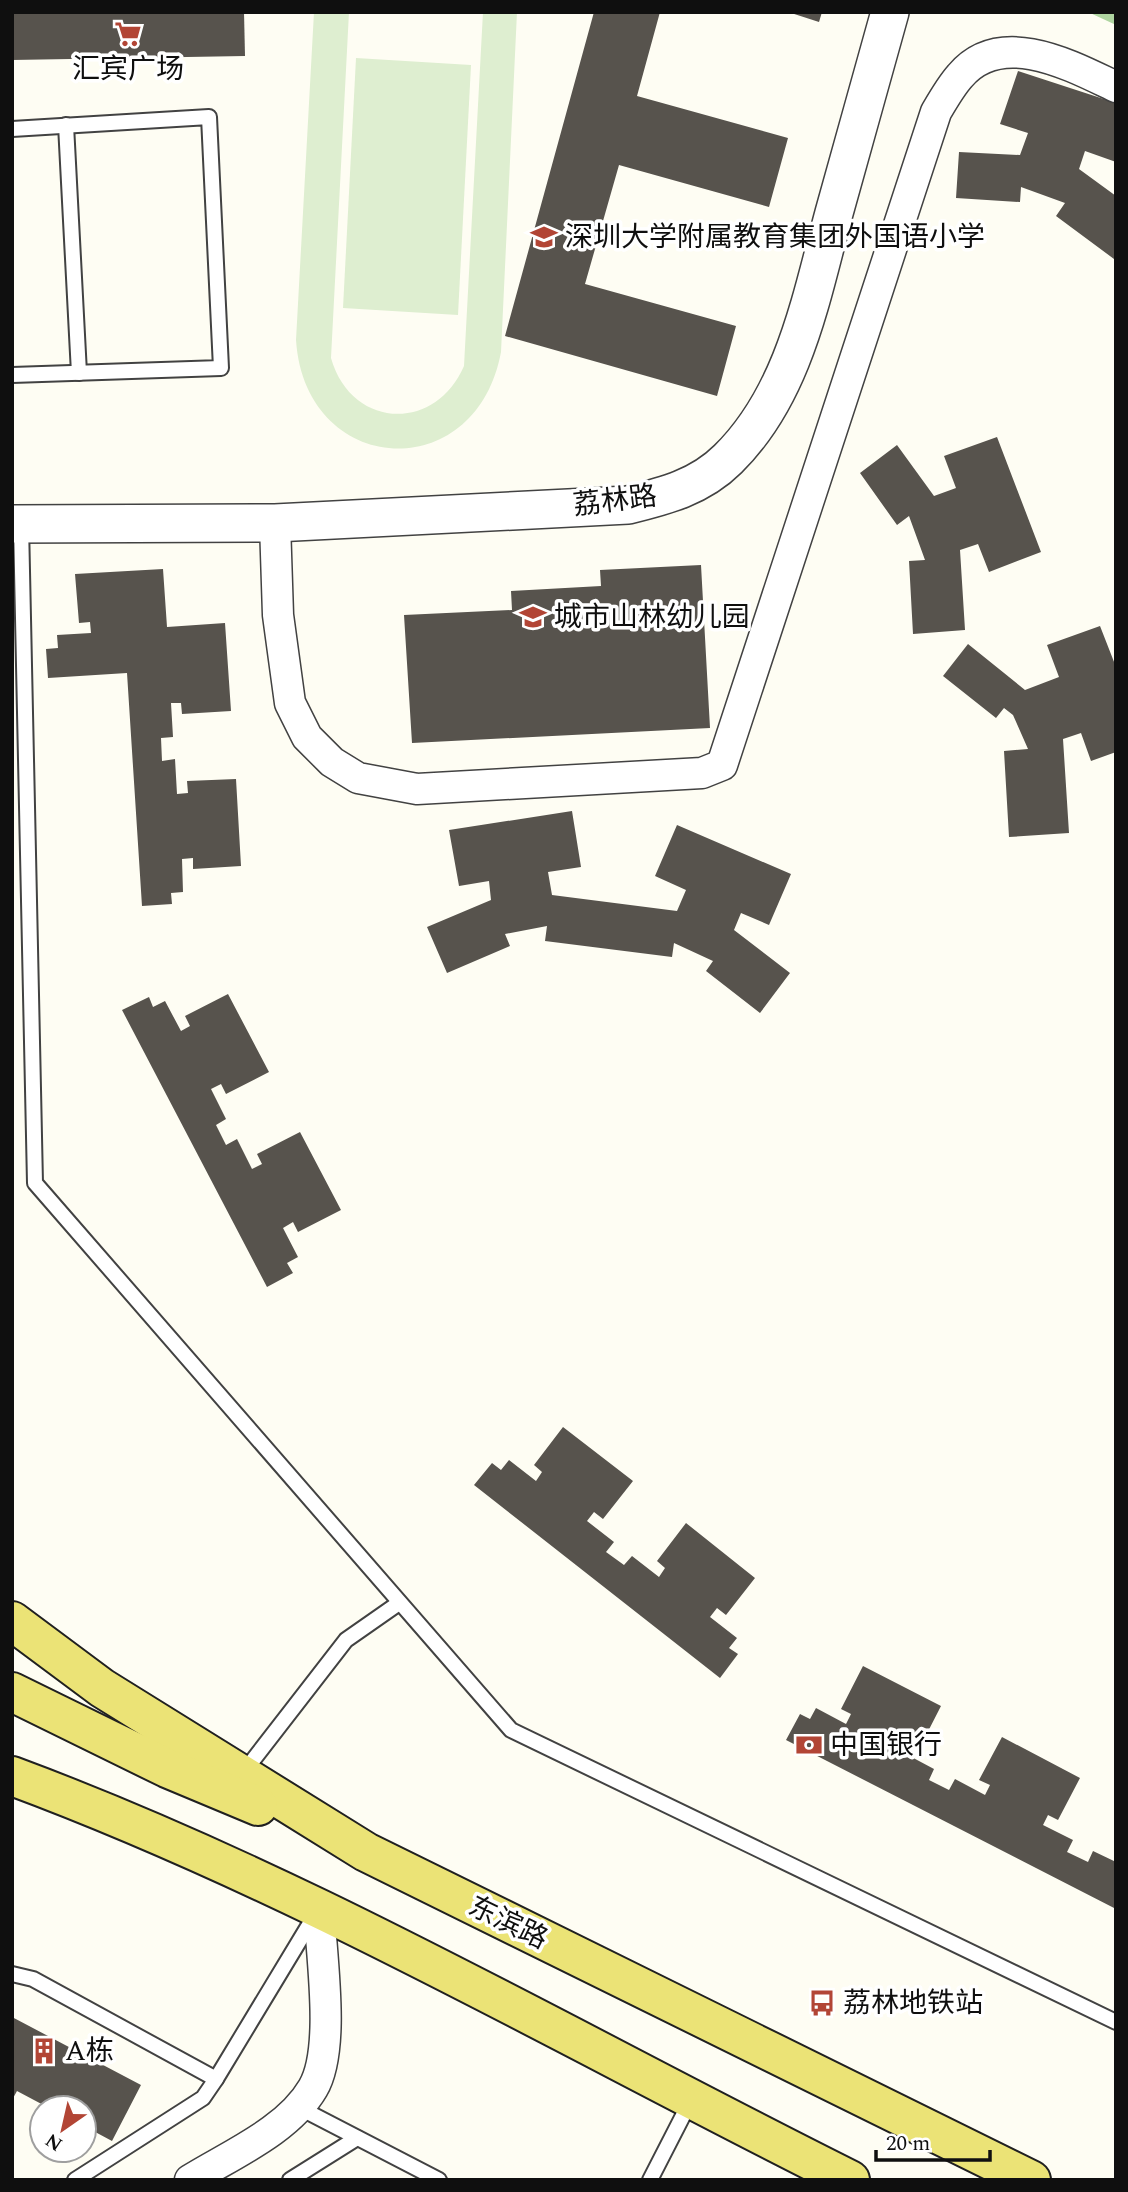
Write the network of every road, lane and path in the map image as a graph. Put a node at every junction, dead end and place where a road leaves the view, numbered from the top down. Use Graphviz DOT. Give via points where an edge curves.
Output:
graph roads {
  1 [pos="890,12"];
  2 [pos="1116,87"];
  3 [pos="66,125"];
  4 [pos="12,129"];
  5 [pos="79,373"];
  6 [pos="12,375"];
  7 [pos="275,523"];
  8 [pos="17,524"];
  9 [pos="399,1603"];
  10 [pos="12,1620"];
  11 [pos="12,1692"];
  12 [pos="242,1774"];
  13 [pos="12,1776"];
  14 [pos="12,1804"];
  15 [pos="157,1835"];
  16 [pos="366,1852"];
  17 [pos="319,1908"];
  18 [pos="12,1974"];
  19 [pos="1116,2022"];
  20 [pos="216,2079"];
  21 [pos="691,2101"];
  22 [pos="298,2107"];
  23 [pos="357,2137"];
  24 [pos="75,2180"];
  25 [pos="190,2180"];
  26 [pos="290,2180"];
  27 [pos="439,2180"];
  28 [pos="650,2180"];
  29 [pos="850,2180"];
  30 [pos="1031,2180"];
  1 -- 7 [label="street, 荔林路" via="800,336 767,409 727,460 702,480 668,496 628,505"];
  2 -- 7 [label="street" via="1059,60 1001,54 977,61 961,74 936,112 722,765 702,773 417,789 358,778 332,762 307,737 290,703 278,615"];
  3 -- 4 [label="lane"];
  3 -- 5 [label="lane"];
  3 -- 5 [label="lane" via="209,117 220,368"];
  5 -- 6 [label="lane"];
  7 -- 8 [label="street, 荔林路"];
  8 -- 9 [label="lane" via="35,1183"];
  9 -- 12 [label="lane" via="346,1640"];
  9 -- 19 [label="lane" via="511,1730"];
  10 -- 12 [label="main road, 东滨路" via="102,1688"];
  11 -- 16 [label="main road" via="167,1768"];
  12 -- 16 [label="main road, 东滨路"];
  13 -- 15 [label="main road"];
  14 -- 15 [label="main road"];
  15 -- 17 [label="main road"];
  16 -- 30 [label="main road, 东滨路"];
  17 -- 20 [label="lane"];
  17 -- 21 [label="main road"];
  17 -- 22 [label="street" via="326,2044 314,2087"];
  18 -- 20 [label="lane" via="33,1979"];
  20 -- 24 [label="lane" via="203,2098"];
  21 -- 28 [label="lane"];
  21 -- 29 [label="main road"];
  22 -- 23 [label="lane"];
  22 -- 25 [label="street" via="269,2131"];
  23 -- 26 [label="lane"];
  23 -- 27 [label="lane"];
}
